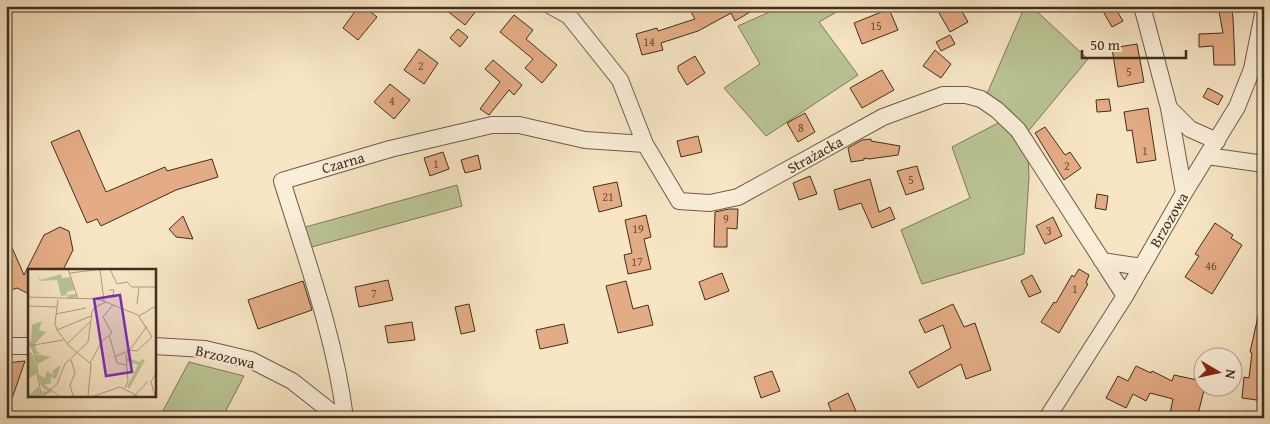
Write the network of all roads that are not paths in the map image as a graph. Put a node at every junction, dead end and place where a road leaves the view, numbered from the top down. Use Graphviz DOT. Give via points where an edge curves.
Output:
graph roads {
  1 [pos="551,6"];
  2 [pos="1142,6"];
  3 [pos="1264,9"];
  4 [pos="1169,108"];
  5 [pos="1217,141"];
  6 [pos="646,144"];
  7 [pos="1207,156"];
  8 [pos="1264,164"];
  9 [pos="1184,193"];
  10 [pos="1102,261"];
  11 [pos="1142,267"];
  12 [pos="1125,296"];
  13 [pos="6,346"];
  14 [pos="28,346"];
  15 [pos="155,346"];
  16 [pos="339,418"];
  17 [pos="345,418"];
  18 [pos="1047,418"];
  1 -- 6 [label="street, Strażacka" via="569,16 620,80"];
  2 -- 4 [label="street"];
  3 -- 5 [label="street, Brzozowa" via="1252,69 1237,107"];
  4 -- 5 [label="street" via="1190,129"];
  4 -- 9 [label="street"];
  5 -- 7 [label="street, Brzozowa"];
  6 -- 10 [label="street, Strażacka" via="679,201 710,203 738,197 883,117 943,95 966,95 981,99 1018,130"];
  6 -- 17 [label="street, Czarna" via="585,140 519,125 492,125 390,149 282,181 324,316 338,370"];
  7 -- 8 [label="street"];
  7 -- 9 [label="street, Brzozowa"];
  9 -- 11 [label="street, Brzozowa"];
  10 -- 11 [label="street"];
  10 -- 12 [label="street, Strażacka"];
  11 -- 12 [label="street, Brzozowa"];
  12 -- 18 [label="street, Brzozowa"];
  13 -- 14 [label="street"];
  15 -- 16 [label="street, Brzozowa" via="205,349 251,360 292,382"];
}
